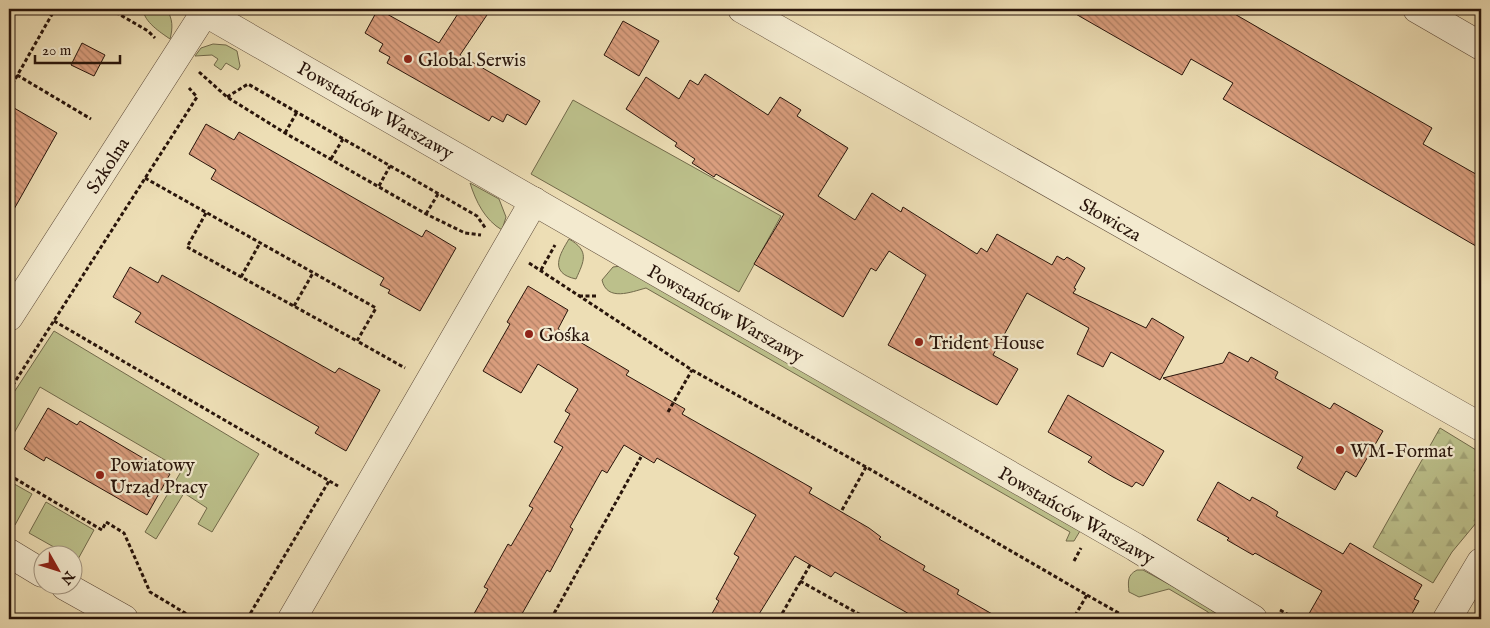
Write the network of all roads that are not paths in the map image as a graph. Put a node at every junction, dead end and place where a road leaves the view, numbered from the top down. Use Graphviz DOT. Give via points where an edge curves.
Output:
graph roads {
  1 [pos="742,9"];
  2 [pos="1418,9"];
  3 [pos="202,10"];
  4 [pos="1481,46"];
  5 [pos="534,202"];
  6 [pos="9,317"];
  7 [pos="1481,427"];
  8 [pos="9,553"];
  9 [pos="1481,562"];
  10 [pos="32,567"];
  11 [pos="82,596"];
  12 [pos="124,619"];
  13 [pos="292,619"];
  14 [pos="1253,619"];
  15 [pos="1447,619"];
  1 -- 7 [label="street, Słowicza"];
  2 -- 4 [label="street"];
  3 -- 5 [label="street, Powstańców Warszawy"];
  3 -- 6 [label="street, Szkolna"];
  5 -- 13 [label="street"];
  5 -- 14 [label="street, Powstańców Warszawy" via="1135,547"];
  8 -- 10 [label="street"];
  9 -- 15 [label="street"];
  11 -- 12 [label="street"];
}
